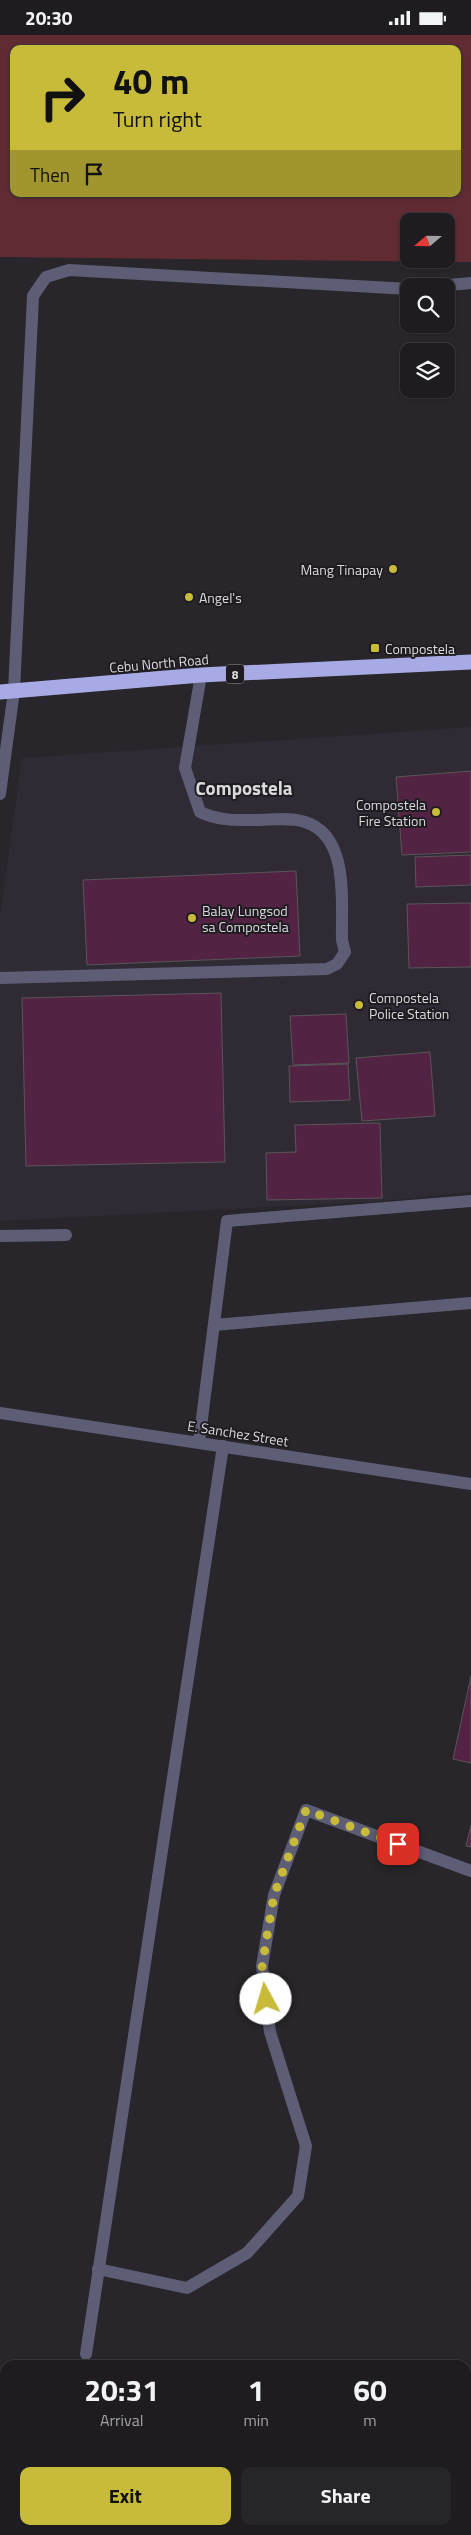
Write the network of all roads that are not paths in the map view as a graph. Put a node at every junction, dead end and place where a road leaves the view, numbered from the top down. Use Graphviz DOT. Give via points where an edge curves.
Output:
graph roads {
  1 [pos="471,283"];
  2 [pos="455,284"];
  3 [pos="400,288"];
  4 [pos="471,662"];
  5 [pos="201,675"];
  6 [pos="7,691"];
  7 [pos="0,794"];
  8 [pos="0,978"];
  9 [pos="471,1201"];
  10 [pos="0,1235"];
  11 [pos="66,1235"];
  12 [pos="471,1303"];
  13 [pos="214,1325"];
  14 [pos="0,1413"];
  15 [pos="199,1442"];
  16 [pos="223,1446"];
  17 [pos="471,1484"];
  18 [pos="471,1871"];
  19 [pos="98,2269"];
  20 [pos="86,2354"];
  1 -- 2 [label="street"];
  3 -- 6 [label="street" via="69,269 46,277 33,296"];
  4 -- 5 [label="highway, Cebu North Road / 8"];
  5 -- 6 [label="highway, Cebu North Road / 8"];
  5 -- 8 [label="street" via="185,767 200,812 215,819 304,821 319,828 339,859 345,952 337,964 327,969"];
  6 -- 7 [label="street"];
  9 -- 13 [label="street" via="226,1221"];
  10 -- 11 [label="street"];
  12 -- 13 [label="street"];
  13 -- 15 [label="street"];
  14 -- 15 [label="street, E. Sanchez Street"];
  15 -- 16 [label="street, E. Sanchez Street"];
  16 -- 17 [label="street, E. Sanchez Street"];
  16 -- 19 [label="street"];
  18 -- 19 [label="street" via="306,1810 274,1895 262,1966 270,2032 306,2146 298,2196 247,2253 187,2287"];
  19 -- 20 [label="street"];
}
